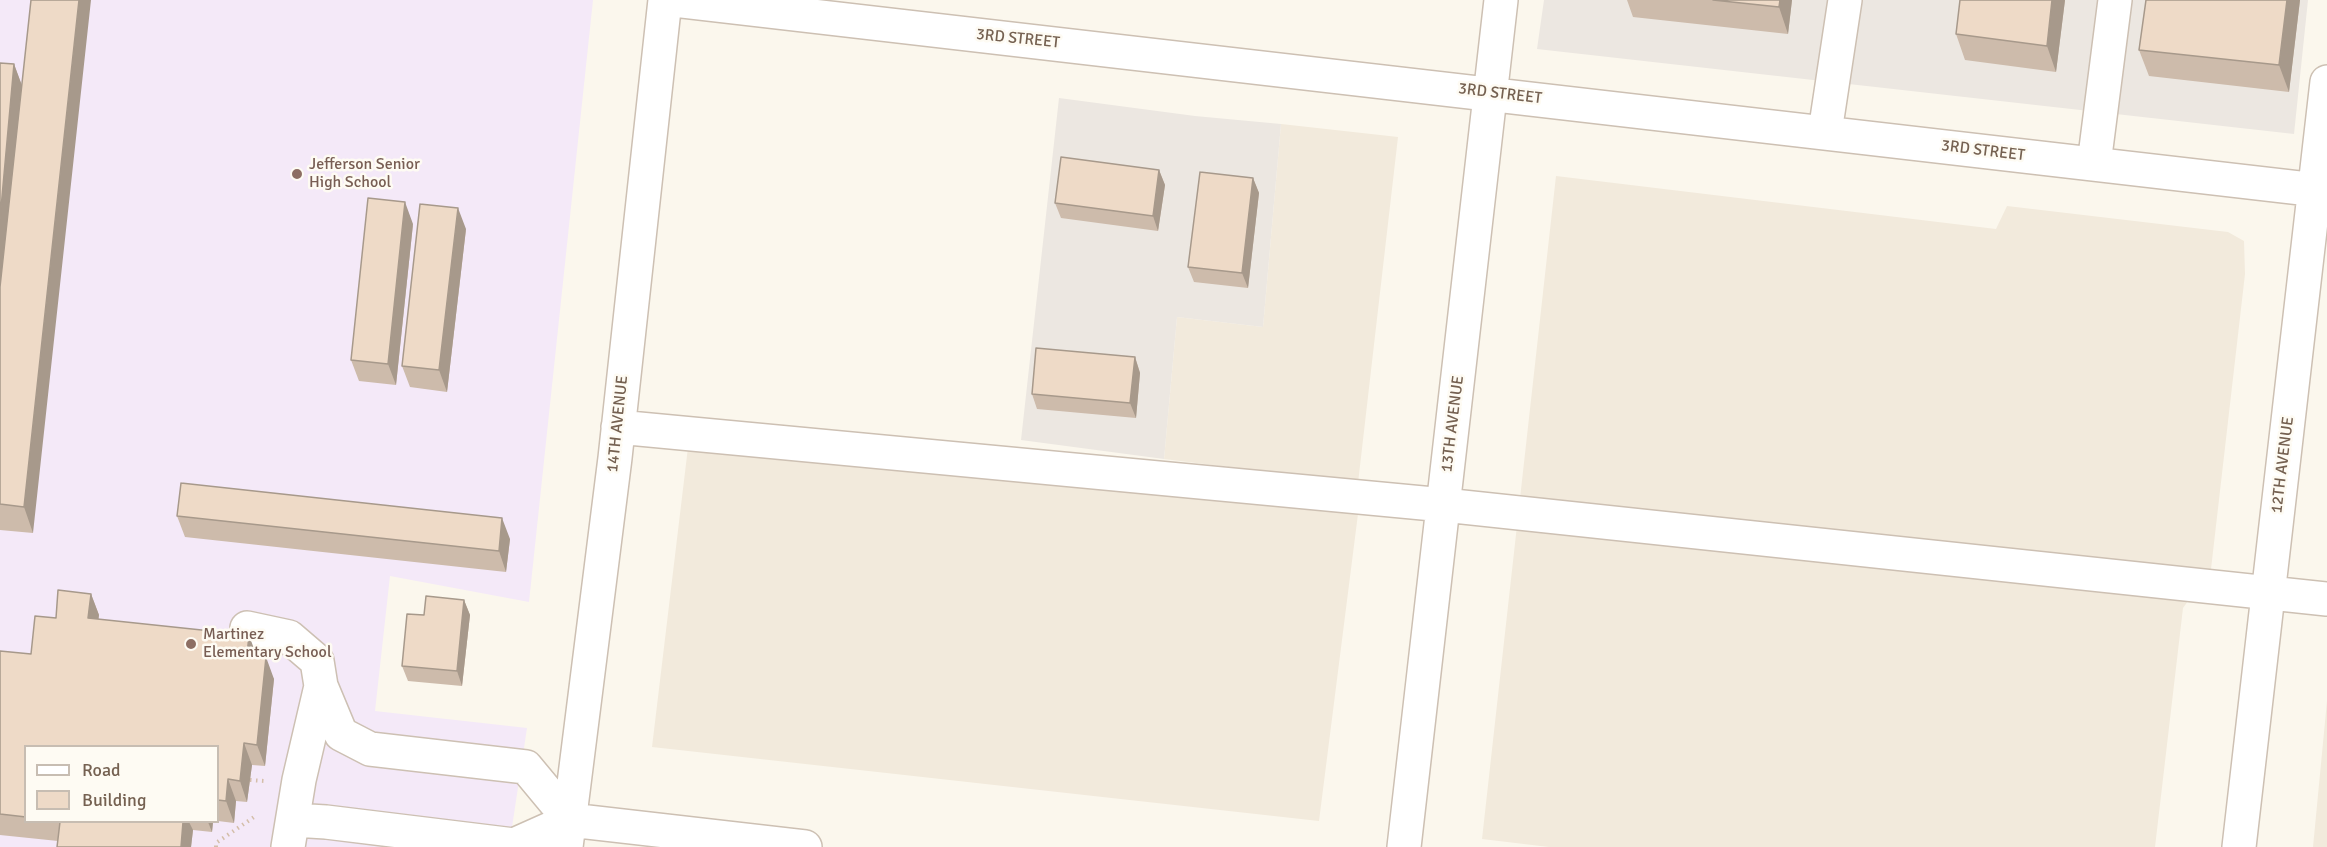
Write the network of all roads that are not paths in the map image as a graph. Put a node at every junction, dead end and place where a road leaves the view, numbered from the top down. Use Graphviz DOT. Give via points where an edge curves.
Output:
graph roads {
  1 [pos="665,0"];
  2 [pos="674,0"];
  3 [pos="1501,0"];
  4 [pos="1845,0"];
  5 [pos="2115,0"];
  6 [pos="2327,82"];
  7 [pos="1491,93"];
  8 [pos="1825,132"];
  9 [pos="2094,164"];
  10 [pos="2321,190"];
  11 [pos="618,427"];
  12 [pos="1443,505"];
  13 [pos="2268,592"];
  14 [pos="2327,599"];
  15 [pos="247,628"];
  16 [pos="321,686"];
  17 [pos="568,833"];
  18 [pos="291,834"];
  19 [pos="805,847"];
  20 [pos="1404,847"];
  21 [pos="2239,847"];
  1 -- 11 [label="street, 14TH AVENUE"];
  2 -- 7 [label="street, 3RD STREET"];
  3 -- 7 [label="street, 13TH AVENUE"];
  4 -- 8 [label="street"];
  5 -- 9 [label="street"];
  6 -- 10 [label="street, 12TH AVENUE"];
  7 -- 8 [label="street, 3RD STREET"];
  7 -- 12 [label="street, 13TH AVENUE"];
  8 -- 9 [label="street, 3RD STREET"];
  9 -- 10 [label="street, 3RD STREET"];
  10 -- 13 [label="street, 12TH AVENUE"];
  11 -- 12 [label="street"];
  11 -- 17 [label="street, 14TH AVENUE"];
  12 -- 13 [label="street"];
  12 -- 20 [label="street, 13TH AVENUE"];
  13 -- 14 [label="street"];
  13 -- 21 [label="street, 12TH AVENUE"];
  15 -- 16 [label="street" via="289,637 317,661"];
  16 -- 17 [label="street" via="341,734 370,749 526,766"];
  16 -- 18 [label="street"];
  17 -- 18 [label="street" via="514,844 326,822"];
  17 -- 19 [label="street"];
}
